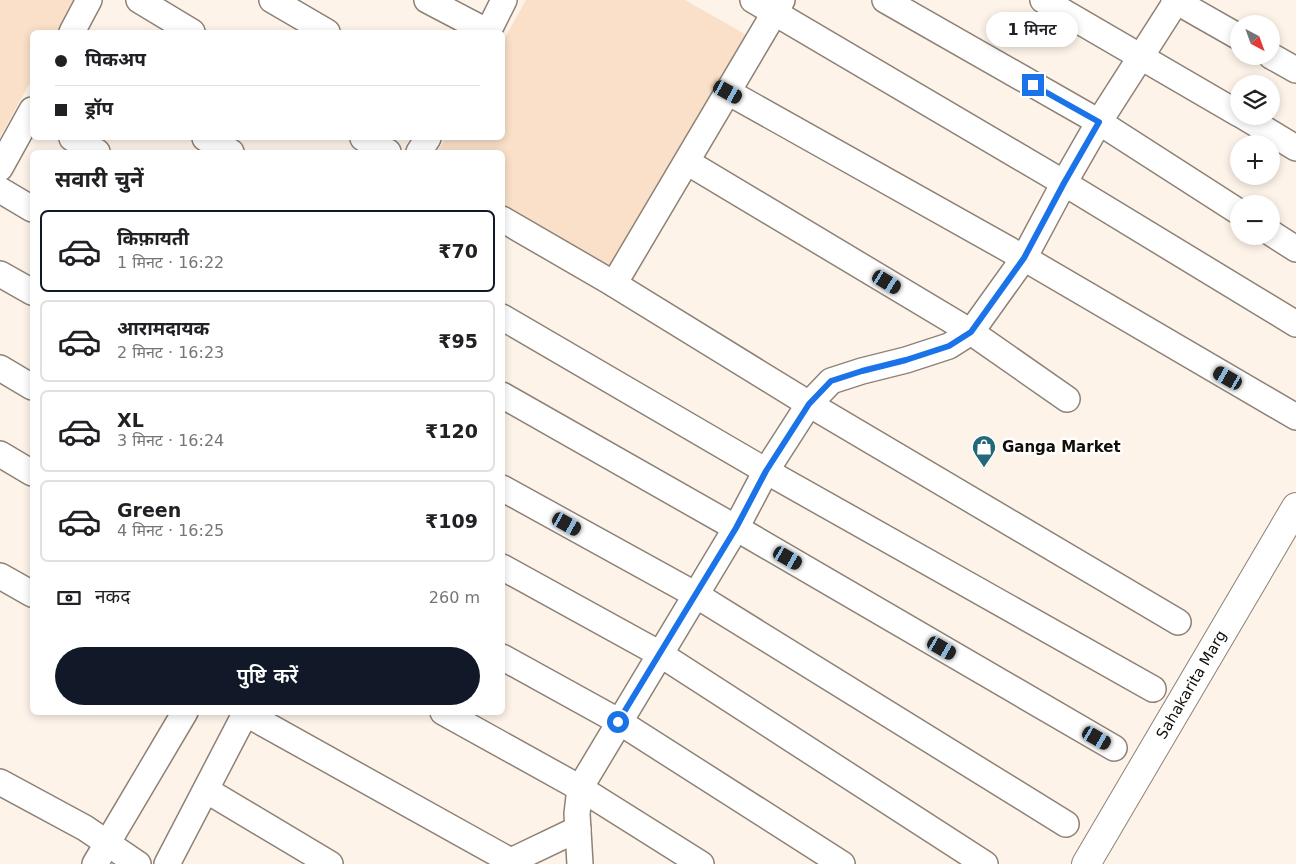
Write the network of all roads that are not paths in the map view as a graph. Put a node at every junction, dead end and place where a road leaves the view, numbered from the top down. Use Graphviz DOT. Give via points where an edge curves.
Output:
graph roads {
  1 [pos="89,0"];
  2 [pos="139,0"];
  3 [pos="272,0"];
  4 [pos="427,0"];
  5 [pos="504,0"];
  6 [pos="753,0"];
  7 [pos="885,0"];
  8 [pos="1043,0"];
  9 [pos="1176,0"];
  10 [pos="778,6"];
  11 [pos="73,30"];
  12 [pos="189,30"];
  13 [pos="324,30"];
  14 [pos="484,30"];
  15 [pos="489,30"];
  16 [pos="1230,32"];
  17 [pos="1140,56"];
  18 [pos="1280,61"];
  19 [pos="1296,70"];
  20 [pos="728,92"];
  21 [pos="1230,109"];
  22 [pos="30,116"];
  23 [pos="1099,122"];
  24 [pos="1258,125"];
  25 [pos="76,140"];
  26 [pos="209,140"];
  27 [pos="367,140"];
  28 [pos="1296,148"];
  29 [pos="93,150"];
  30 [pos="227,150"];
  31 [pos="384,150"];
  32 [pos="687,162"];
  33 [pos="0,168"];
  34 [pos="1064,183"];
  35 [pos="0,190"];
  36 [pos="1230,206"];
  37 [pos="30,208"];
  38 [pos="505,221"];
  39 [pos="1280,239"];
  40 [pos="1296,249"];
  41 [pos="1024,258"];
  42 [pos="0,274"];
  43 [pos="614,284"];
  44 [pos="30,291"];
  45 [pos="505,319"];
  46 [pos="1296,324"];
  47 [pos="971,332"];
  48 [pos="0,368"];
  49 [pos="30,386"];
  50 [pos="505,397"];
  51 [pos="1067,399"];
  52 [pos="809,404"];
  53 [pos="1296,417"];
  54 [pos="0,454"];
  55 [pos="766,471"];
  56 [pos="30,472"];
  57 [pos="505,490"];
  58 [pos="1296,507"];
  59 [pos="736,528"];
  60 [pos="505,569"];
  61 [pos="0,576"];
  62 [pos="30,593"];
  63 [pos="696,595"];
  64 [pos="1178,622"];
  65 [pos="660,654"];
  66 [pos="505,659"];
  67 [pos="1153,689"];
  68 [pos="183,715"];
  69 [pos="243,715"];
  70 [pos="248,715"];
  71 [pos="448,715"];
  72 [pos="618,722"];
  73 [pos="1114,748"];
  74 [pos="0,782"];
  75 [pos="580,788"];
  76 [pos="206,790"];
  77 [pos="1066,824"];
  78 [pos="578,829"];
  79 [pos="102,854"];
  80 [pos="514,862"];
  81 [pos="138,864"];
  82 [pos="167,864"];
  83 [pos="330,864"];
  84 [pos="580,864"];
  85 [pos="701,864"];
  86 [pos="842,864"];
  87 [pos="985,864"];
  88 [pos="1086,864"];
  1 -- 11 [label="street"];
  2 -- 12 [label="street"];
  3 -- 13 [label="street"];
  4 -- 14 [label="street"];
  5 -- 15 [label="street"];
  6 -- 10 [label="street"];
  7 -- 23 [label="street"];
  8 -- 17 [label="street"];
  9 -- 16 [label="street"];
  9 -- 17 [label="street"];
  10 -- 20 [label="street"];
  10 -- 34 [label="street"];
  17 -- 21 [label="street"];
  17 -- 23 [label="street"];
  18 -- 19 [label="street"];
  20 -- 32 [label="street"];
  20 -- 41 [label="street"];
  22 -- 33 [label="street"];
  23 -- 34 [label="street"];
  23 -- 36 [label="street"];
  24 -- 28 [label="street"];
  25 -- 29 [label="street"];
  26 -- 30 [label="street"];
  27 -- 31 [label="street"];
  32 -- 43 [label="street"];
  32 -- 47 [label="street"];
  34 -- 41 [label="street"];
  34 -- 46 [label="street"];
  35 -- 37 [label="street"];
  38 -- 43 [label="street"];
  39 -- 40 [label="street"];
  41 -- 47 [label="street"];
  41 -- 53 [label="street"];
  42 -- 44 [label="street"];
  43 -- 52 [label="street"];
  45 -- 55 [label="street"];
  47 -- 51 [label="street"];
  47 -- 52 [label="street" via="949,346 831,381"];
  48 -- 49 [label="street"];
  50 -- 59 [label="street"];
  52 -- 55 [label="street"];
  52 -- 64 [label="street"];
  54 -- 56 [label="street"];
  55 -- 59 [label="street"];
  55 -- 67 [label="street"];
  57 -- 63 [label="street"];
  58 -- 88 [label="street, Sahakarita Marg"];
  59 -- 63 [label="street"];
  59 -- 73 [label="street"];
  60 -- 65 [label="street"];
  61 -- 62 [label="street"];
  63 -- 65 [label="street"];
  63 -- 77 [label="street"];
  65 -- 72 [label="street"];
  65 -- 87 [label="street"];
  66 -- 72 [label="street"];
  68 -- 79 [label="street"];
  69 -- 76 [label="street"];
  70 -- 80 [label="street"];
  71 -- 75 [label="street"];
  72 -- 75 [label="street"];
  72 -- 86 [label="street"];
  74 -- 79 [label="street" via="85,828"];
  75 -- 78 [label="street"];
  75 -- 85 [label="street"];
  76 -- 82 [label="street"];
  76 -- 83 [label="street"];
  78 -- 80 [label="street"];
  78 -- 84 [label="street"];
  79 -- 81 [label="street"];
}
